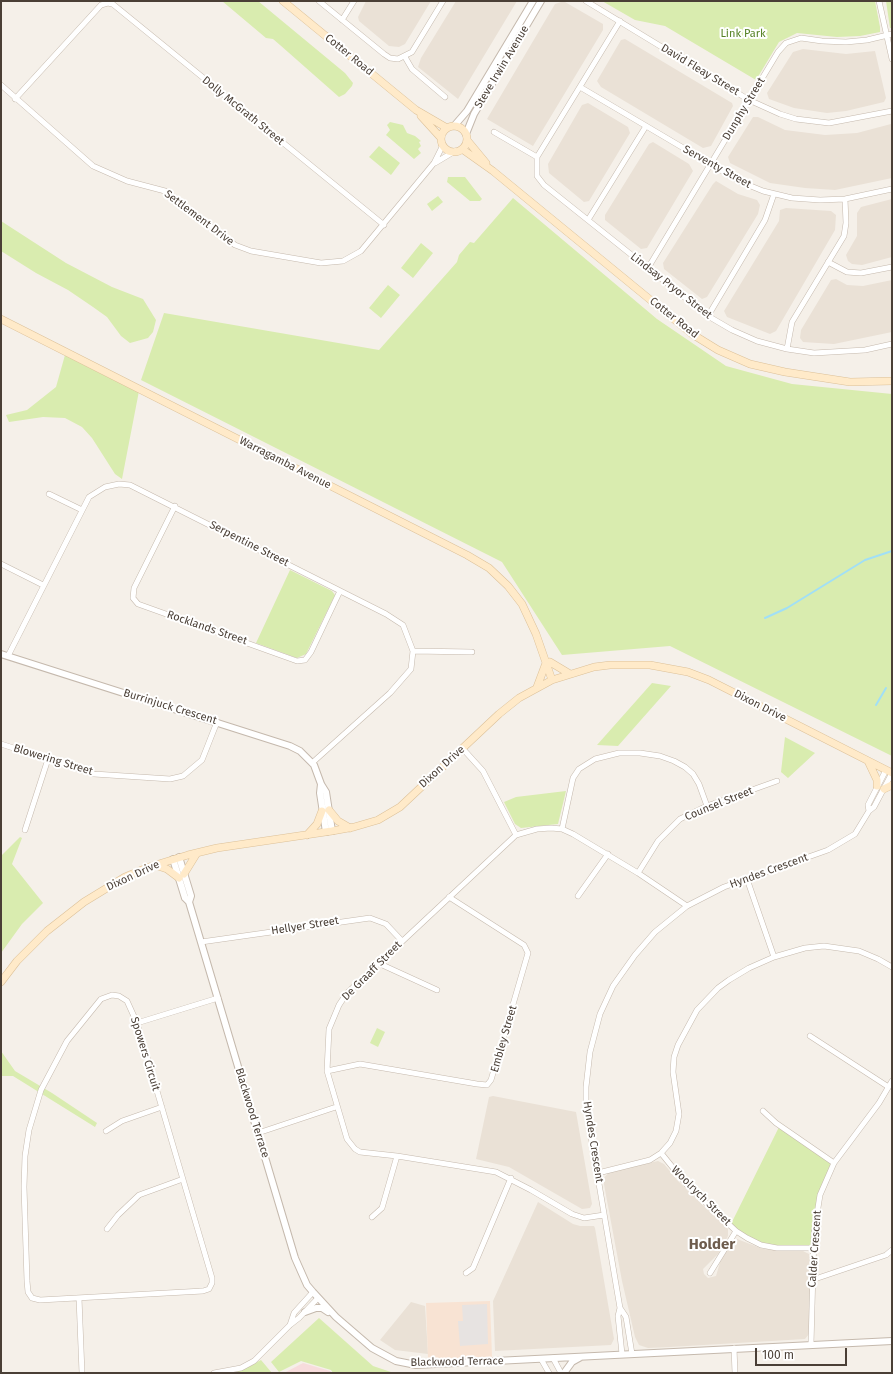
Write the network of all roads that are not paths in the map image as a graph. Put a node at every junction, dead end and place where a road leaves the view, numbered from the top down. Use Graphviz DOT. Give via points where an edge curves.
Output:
graph roads {
  1 [pos="283,1"];
  2 [pos="320,1"];
  3 [pos="354,1"];
  4 [pos="443,1"];
  5 [pos="533,1"];
  6 [pos="541,1"];
  7 [pos="586,1"];
  8 [pos="879,1"];
  9 [pos="111,3"];
  10 [pos="342,20"];
  11 [pos="620,22"];
  12 [pos="889,35"];
  13 [pos="405,57"];
  14 [pos="892,59"];
  15 [pos="1,85"];
  16 [pos="580,87"];
  17 [pos="446,97"];
  18 [pos="15,99"];
  19 [pos="750,100"];
  20 [pos="416,110"];
  21 [pos="892,111"];
  22 [pos="646,126"];
  23 [pos="450,127"];
  24 [pos="494,132"];
  25 [pos="466,137"];
  26 [pos="442,141"];
  27 [pos="458,150"];
  28 [pos="537,157"];
  29 [pos="434,163"];
  30 [pos="710,164"];
  31 [pos="493,171"];
  32 [pos="892,189"];
  33 [pos="774,194"];
  34 [pos="845,199"];
  35 [pos="588,220"];
  36 [pos="384,225"];
  37 [pos="828,262"];
  38 [pos="892,267"];
  39 [pos="648,268"];
  40 [pos="708,316"];
  41 [pos="1,319"];
  42 [pos="892,344"];
  43 [pos="787,348"];
  44 [pos="892,381"];
  45 [pos="49,494"];
  46 [pos="175,506"];
  47 [pos="82,510"];
  48 [pos="1,564"];
  49 [pos="43,585"];
  50 [pos="340,591"];
  51 [pos="413,651"];
  52 [pos="472,652"];
  53 [pos="1,654"];
  54 [pos="8,656"];
  55 [pos="548,663"];
  56 [pos="570,674"];
  57 [pos="555,679"];
  58 [pos="537,688"];
  59 [pos="217,722"];
  60 [pos="1,744"];
  61 [pos="463,749"];
  62 [pos="48,759"];
  63 [pos="868,761"];
  64 [pos="312,763"];
  65 [pos="890,772"];
  66 [pos="777,781"];
  67 [pos="892,785"];
  68 [pos="881,788"];
  69 [pos="707,806"];
  70 [pos="326,810"];
  71 [pos="350,828"];
  72 [pos="562,829"];
  73 [pos="25,830"];
  74 [pos="329,832"];
  75 [pos="307,835"];
  76 [pos="516,835"];
  77 [pos="197,853"];
  78 [pos="608,854"];
  79 [pos="176,858"];
  80 [pos="154,865"];
  81 [pos="638,873"];
  82 [pos="182,876"];
  83 [pos="747,879"];
  84 [pos="578,896"];
  85 [pos="449,897"];
  86 [pos="687,906"];
  87 [pos="402,941"];
  88 [pos="201,942"];
  89 [pos="774,957"];
  90 [pos="378,963"];
  91 [pos="892,967"];
  92 [pos="1,982"];
  93 [pos="437,990"];
  94 [pos="218,998"];
  95 [pos="137,1023"];
  96 [pos="810,1036"];
  97 [pos="327,1071"];
  98 [pos="892,1080"];
  99 [pos="887,1086"];
  100 [pos="162,1107"];
  101 [pos="336,1107"];
  102 [pos="763,1112"];
  103 [pos="106,1131"];
  104 [pos="258,1133"];
  105 [pos="661,1153"];
  106 [pos="397,1156"];
  107 [pos="834,1163"];
  108 [pos="598,1173"];
  109 [pos="511,1178"];
  110 [pos="183,1180"];
  111 [pos="604,1215"];
  112 [pos="372,1218"];
  113 [pos="107,1229"];
  114 [pos="736,1231"];
  115 [pos="813,1248"];
  116 [pos="892,1250"];
  117 [pos="466,1273"];
  118 [pos="710,1273"];
  119 [pos="812,1280"];
  120 [pos="313,1292"];
  121 [pos="79,1298"];
  122 [pos="318,1298"];
  123 [pos="620,1308"];
  124 [pos="305,1312"];
  125 [pos="336,1317"];
  126 [pos="290,1324"];
  127 [pos="892,1341"];
  128 [pos="811,1344"];
  129 [pos="734,1348"];
  130 [pos="622,1354"];
  131 [pos="632,1354"];
  132 [pos="583,1356"];
  133 [pos="553,1358"];
  134 [pos="541,1359"];
  135 [pos="82,1373"];
  136 [pos="214,1373"];
  137 [pos="549,1373"];
  138 [pos="562,1373"];
  139 [pos="735,1373"];
  1 -- 20 [label="main road, Cotter Road"];
  2 -- 10 [label="street"];
  3 -- 10 [label="street"];
  4 -- 13 [label="street" via="412,52"];
  5 -- 23 [label="street, Steve Irwin Avenue" via="467,110"];
  6 -- 25 [label="street, Steve Irwin Avenue" via="474,114"];
  7 -- 11 [label="street, David Fleay Street"];
  8 -- 12 [label="street"];
  9 -- 18 [label="street, Dolly McGrath Street" via="101,5"];
  9 -- 36 [label="street, Dolly McGrath Street"];
  10 -- 13 [label="street" via="390,58"];
  11 -- 16 [label="street"];
  11 -- 19 [label="street, David Fleay Street"];
  12 -- 14 [label="street"];
  12 -- 19 [label="street, Dunphy Street" via="846,42 801,38 790,41 778,52"];
  13 -- 17 [label="street" via="412,69"];
  15 -- 18 [label="street, Settlement Drive"];
  16 -- 22 [label="street, Serventy Street"];
  16 -- 28 [label="street"];
  18 -- 36 [label="street, Settlement Drive" via="93,166 127,181 165,191 230,242 243,249 315,262 336,263 361,251"];
  19 -- 21 [label="street, David Fleay Street" via="790,118 829,123"];
  19 -- 30 [label="street, Dunphy Street"];
  20 -- 23 [label="main road, Cotter Road"];
  20 -- 26 [label="main road, Cotter Road"];
  22 -- 30 [label="street, Serventy Street"];
  22 -- 35 [label="street"];
  23 -- 25 [label="main road" via="461,128"];
  23 -- 26 [label="main road"];
  24 -- 28 [label="street"];
  25 -- 27 [label="main road"];
  25 -- 31 [label="main road, Cotter Road"];
  26 -- 27 [label="main road" via="448,150"];
  26 -- 29 [label="street, Settlement Drive"];
  27 -- 29 [label="street, Settlement Drive"];
  27 -- 31 [label="main road, Cotter Road"];
  28 -- 35 [label="street, Lindsay Pryor Street" via="537,176 544,185"];
  29 -- 36 [label="street, Settlement Drive"];
  30 -- 33 [label="street, Serventy Street" via="741,182"];
  30 -- 39 [label="street, Dunphy Street"];
  31 -- 44 [label="main road, Cotter Road" via="692,334 728,355 750,364 799,375 850,382"];
  32 -- 34 [label="street, Serventy Street"];
  33 -- 34 [label="street, Serventy Street" via="810,201"];
  33 -- 40 [label="street" via="765,220"];
  34 -- 37 [label="street" via="844,236"];
  35 -- 39 [label="street, Lindsay Pryor Street"];
  37 -- 38 [label="street" via="847,272 861,274"];
  37 -- 43 [label="street" via="792,322"];
  39 -- 40 [label="street, Lindsay Pryor Street"];
  40 -- 43 [label="street, Lindsay Pryor Street" via="757,341"];
  41 -- 55 [label="main road, Warragamba Avenue" via="489,568 522,604"];
  42 -- 43 [label="street, Lindsay Pryor Street" via="865,350 814,353"];
  45 -- 47 [label="street"];
  46 -- 47 [label="street, Serpentine Street" via="130,485 119,484 105,487 89,497"];
  46 -- 50 [label="street, Serpentine Street"];
  46 -- 50 [label="street, Rocklands Street" via="134,588 133,598 138,604 297,661 305,660 311,652"];
  47 -- 49 [label="street, Serpentine Street"];
  48 -- 49 [label="street"];
  49 -- 54 [label="street, Serpentine Street"];
  50 -- 51 [label="street, Serpentine Street" via="386,614 403,626"];
  51 -- 52 [label="street"];
  51 -- 64 [label="street" via="411,669 390,693"];
  53 -- 54 [label="street, Burrinjuck Crescent"];
  54 -- 59 [label="street, Burrinjuck Crescent"];
  55 -- 56 [label="main road"];
  55 -- 57 [label="main road, Warragamba Avenue"];
  55 -- 58 [label="main road"];
  56 -- 57 [label="main road, Dixon Drive"];
  56 -- 63 [label="main road, Dixon Drive" via="594,667 633,664 668,667 688,672 709,680"];
  57 -- 58 [label="main road, Dixon Drive"];
  58 -- 61 [label="main road, Dixon Drive" via="509,706"];
  59 -- 62 [label="street, Blowering Street" via="202,760 182,776 170,779 94,774"];
  59 -- 64 [label="street, Burrinjuck Crescent" via="290,746 300,751"];
  60 -- 62 [label="street, Blowering Street"];
  61 -- 71 [label="main road, Dixon Drive" via="400,807 378,820"];
  61 -- 76 [label="street" via="483,771"];
  62 -- 73 [label="street"];
  63 -- 65 [label="main road, Dixon Drive"];
  63 -- 68 [label="main road"];
  64 -- 70 [label="street, Burrinjuck Crescent" via="321,784 320,793"];
  65 -- 68 [label="street, Hyndes Crescent"];
  66 -- 69 [label="street, Counsel Street"];
  67 -- 68 [label="main road"];
  68 -- 83 [label="street, Hyndes Crescent" via="868,804 869,811 855,834 828,850"];
  69 -- 72 [label="street" via="699,784 685,767 660,756 619,753 595,759 579,769 573,778"];
  69 -- 81 [label="street, Counsel Street" via="687,815 665,832"];
  70 -- 71 [label="main road"];
  70 -- 74 [label="street, Burrinjuck Crescent"];
  70 -- 75 [label="main road"];
  71 -- 74 [label="main road, Dixon Drive"];
  72 -- 76 [label="street, De Graaff Street" via="537,829"];
  72 -- 78 [label="street, De Graaff Street" via="583,838"];
  74 -- 75 [label="main road, Dixon Drive"];
  75 -- 77 [label="main road, Dixon Drive"];
  76 -- 85 [label="street, De Graaff Street"];
  77 -- 79 [label="main road, Dixon Drive"];
  77 -- 82 [label="main road"];
  78 -- 81 [label="street, De Graaff Street"];
  78 -- 84 [label="street"];
  79 -- 80 [label="main road, Dixon Drive"];
  79 -- 82 [label="street, Blackwood Terrace"];
  80 -- 82 [label="main road"];
  80 -- 92 [label="main road, Dixon Drive" via="106,888 74,909 35,941"];
  81 -- 86 [label="street, De Graaff Street"];
  82 -- 88 [label="street, Blackwood Terrace" via="185,898 189,902"];
  83 -- 86 [label="street, Hyndes Crescent" via="724,887"];
  83 -- 89 [label="street"];
  85 -- 87 [label="street, De Graaff Street"];
  85 -- 97 [label="street, Embley Street" via="524,945 528,952 491,1080 487,1084 477,1084 360,1064"];
  86 -- 108 [label="street, Hyndes Crescent" via="655,932 635,955 613,986 600,1014 590,1052 586,1087 586,1107"];
  87 -- 88 [label="street, Hellyer Street" via="386,924 370,918"];
  87 -- 90 [label="street, De Graaff Street"];
  88 -- 94 [label="street, Blackwood Terrace"];
  89 -- 91 [label="street" via="810,947 835,946 865,953"];
  89 -- 105 [label="street" via="729,980 708,998 689,1023 674,1057 673,1072 679,1123 670,1143"];
  90 -- 93 [label="street"];
  90 -- 97 [label="street, De Graaff Street" via="347,993 332,1019 327,1046"];
  94 -- 95 [label="street"];
  94 -- 104 [label="street, Blackwood Terrace"];
  95 -- 100 [label="street, Spowers Circuit"];
  95 -- 121 [label="street, Spowers Circuit" via="130,1005 123,998 112,995 101,1000 67,1041 54,1063 41,1090 29,1130 24,1187 28,1292 32,1298 40,1300"];
  96 -- 99 [label="street"];
  97 -- 101 [label="street, De Graaff Street"];
  98 -- 99 [label="street, Calder Crescent"];
  99 -- 107 [label="street, Calder Crescent" via="879,1103"];
  100 -- 103 [label="street" via="122,1121"];
  100 -- 110 [label="street, Spowers Circuit"];
  101 -- 104 [label="street"];
  101 -- 106 [label="street, De Graaff Street" via="347,1139 355,1149 360,1152"];
  102 -- 107 [label="street"];
  104 -- 120 [label="street, Blackwood Terrace" via="295,1258 307,1285"];
  105 -- 108 [label="street" via="646,1162"];
  105 -- 114 [label="street, Woolrych Street" via="687,1185"];
  106 -- 109 [label="street, De Graaff Street" via="484,1169"];
  106 -- 112 [label="street" via="382,1208"];
  107 -- 115 [label="street, Calder Crescent" via="820,1196 815,1218"];
  108 -- 111 [label="street, Hyndes Crescent"];
  109 -- 111 [label="street, De Graaff Street" via="572,1214 584,1218"];
  109 -- 117 [label="street" via="473,1268"];
  110 -- 113 [label="street" via="139,1195"];
  110 -- 121 [label="street, Spowers Circuit" via="212,1278 209,1288 203,1291"];
  111 -- 123 [label="street, Hyndes Crescent"];
  114 -- 115 [label="street, Woolrych Street" via="754,1242 768,1246"];
  114 -- 118 [label="street"];
  115 -- 119 [label="street, Calder Crescent"];
  116 -- 119 [label="street" via="886,1255"];
  119 -- 128 [label="street, Calder Crescent"];
  120 -- 122 [label="street, Blackwood Terrace"];
  120 -- 126 [label="street" via="294,1313"];
  121 -- 135 [label="street"];
  122 -- 124 [label="street"];
  122 -- 125 [label="street, Blackwood Terrace"];
  123 -- 130 [label="street, Hyndes Crescent" via="618,1316"];
  123 -- 131 [label="street, Hyndes Crescent" via="626,1316"];
  124 -- 125 [label="street" via="312,1308 322,1308"];
  124 -- 126 [label="street"];
  125 -- 134 [label="street, Blackwood Terrace" via="372,1348 389,1358 405,1363 416,1365"];
  126 -- 136 [label="street" via="254,1361 241,1368"];
  127 -- 128 [label="street, Blackwood Terrace"];
  128 -- 129 [label="street, Blackwood Terrace"];
  129 -- 131 [label="street, Blackwood Terrace"];
  129 -- 139 [label="street"];
  130 -- 131 [label="street, Blackwood Terrace"];
  130 -- 132 [label="street, Blackwood Terrace"];
  132 -- 133 [label="street, Blackwood Terrace"];
  132 -- 138 [label="street" via="572,1362"];
  133 -- 134 [label="street, Blackwood Terrace"];
  133 -- 138 [label="street"];
  134 -- 137 [label="street"];
}
